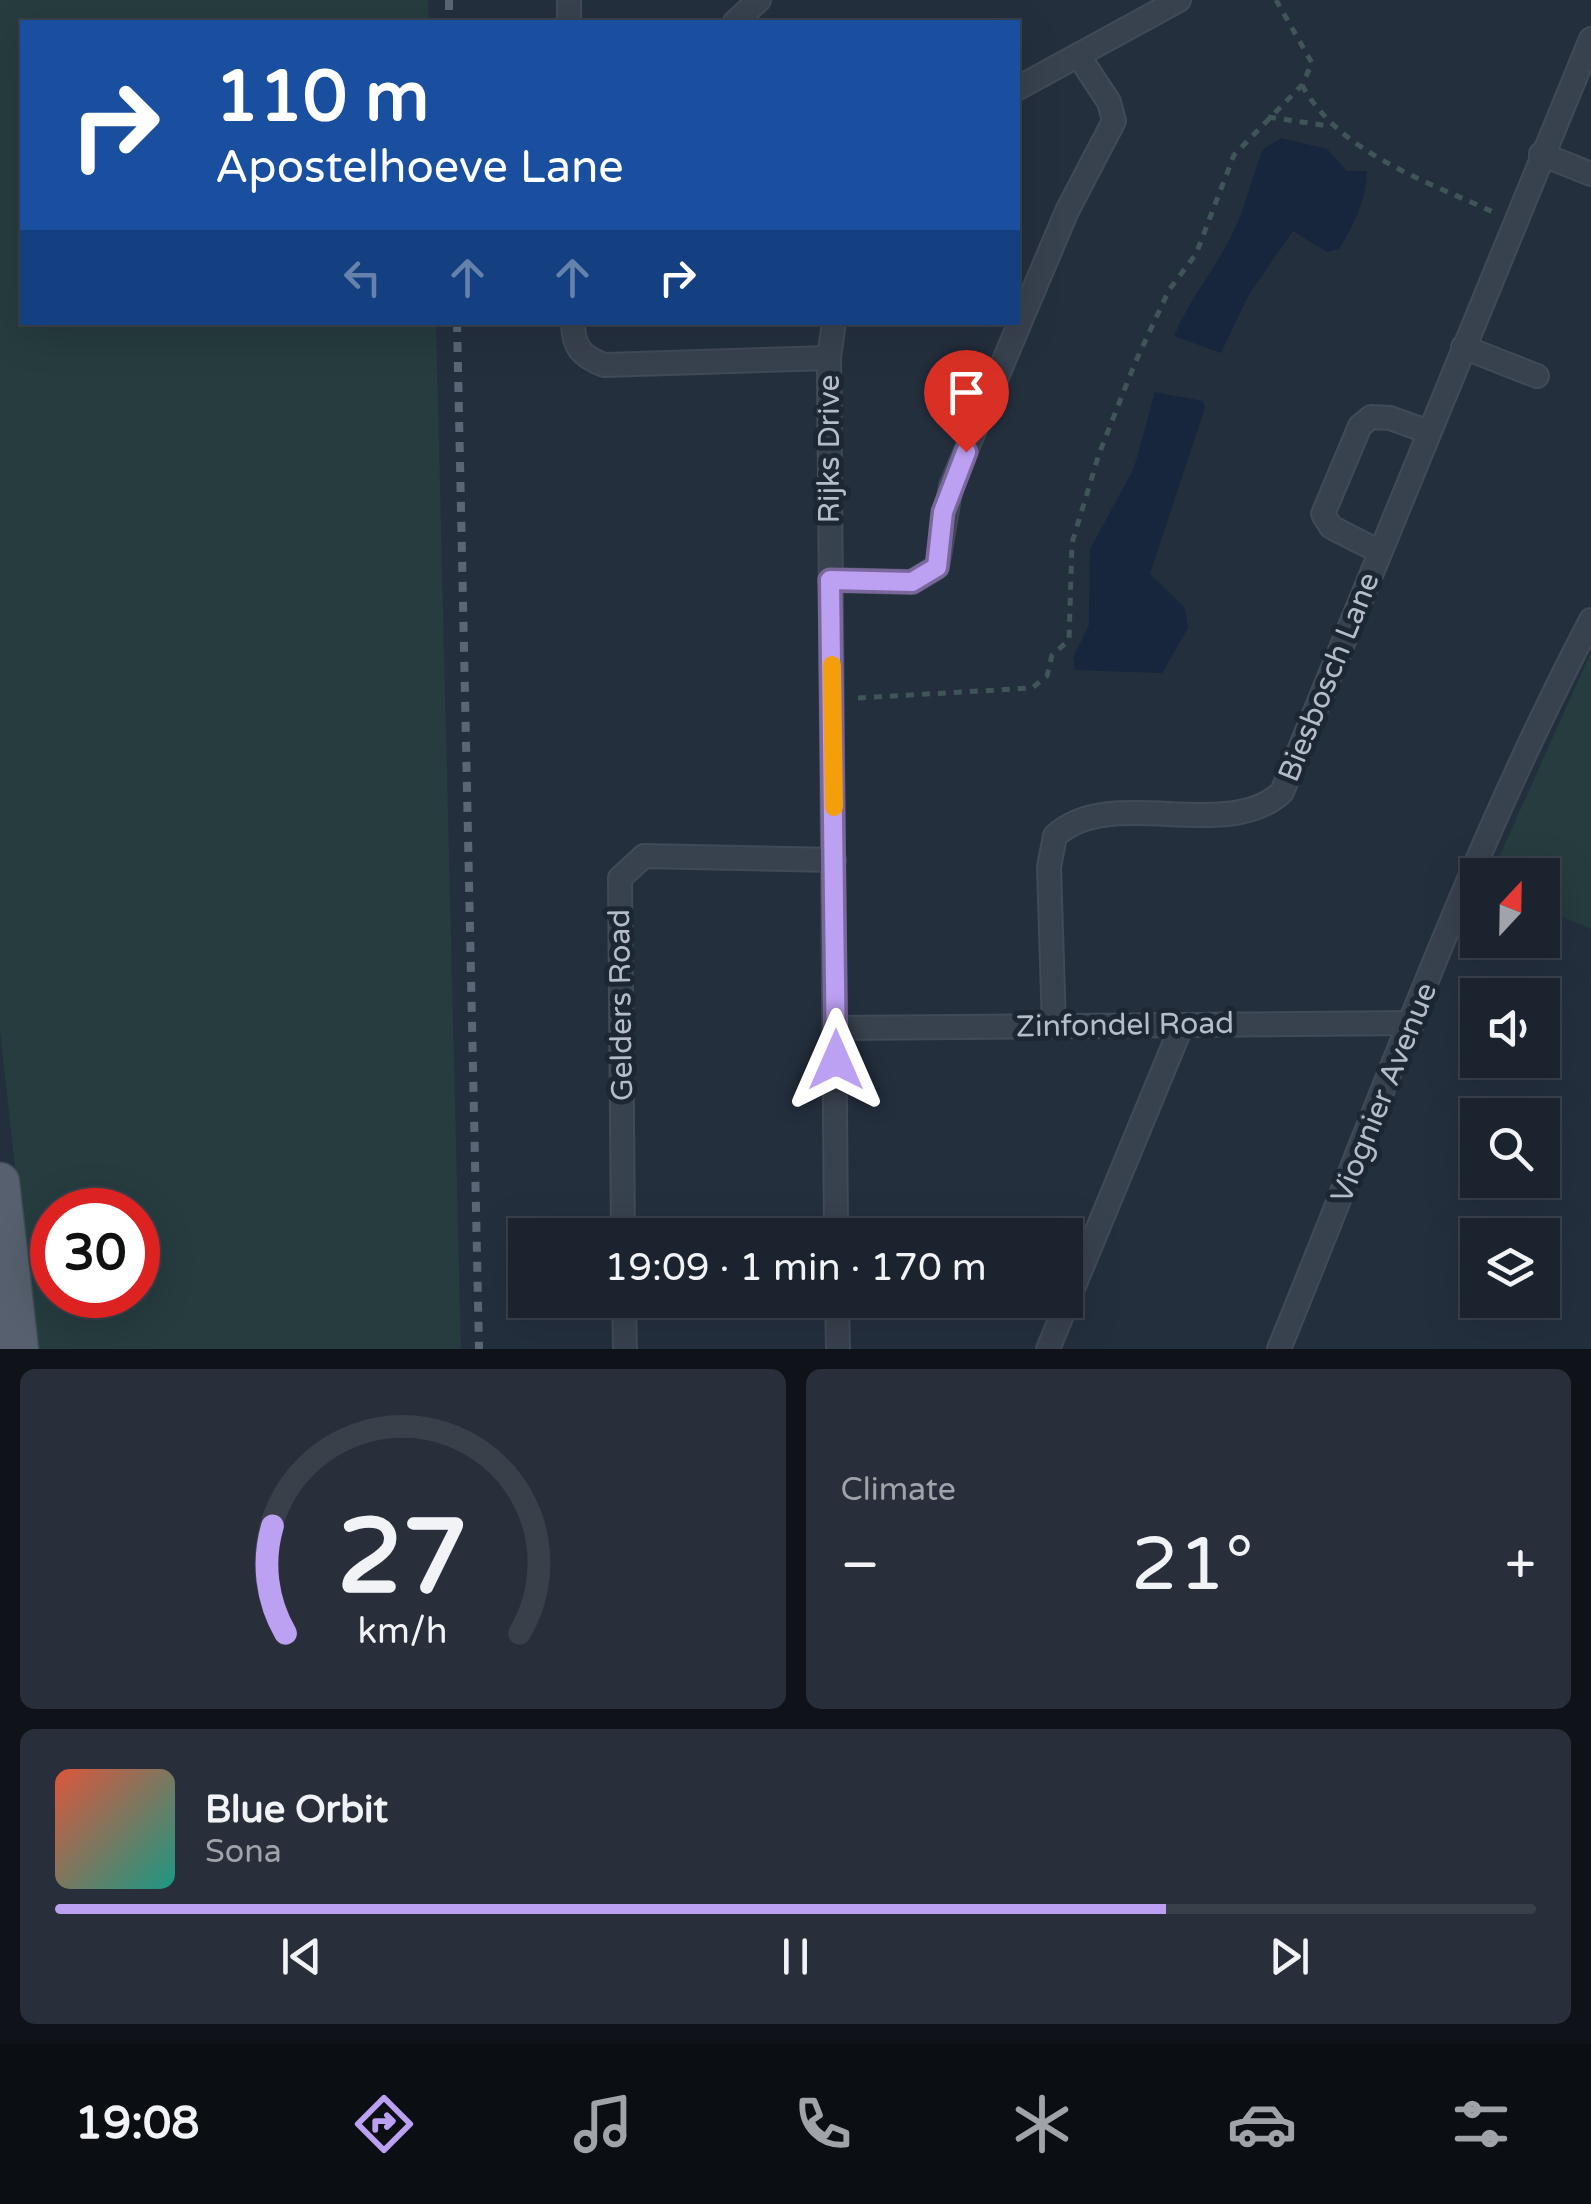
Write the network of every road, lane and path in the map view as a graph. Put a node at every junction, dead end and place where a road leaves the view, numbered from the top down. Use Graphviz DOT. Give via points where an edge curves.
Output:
graph roads {
  1 [pos="759,0"];
  2 [pos="1179,0"];
  3 [pos="1276,0"];
  4 [pos="737,20"];
  5 [pos="1591,39"];
  6 [pos="1078,55"];
  7 [pos="1302,85"];
  8 [pos="1020,87"];
  9 [pos="1268,117"];
  10 [pos="1331,126"];
  11 [pos="1541,154"];
  12 [pos="1591,174"];
  13 [pos="1514,222"];
  14 [pos="1020,321"];
  15 [pos="573,325"];
  16 [pos="834,325"];
  17 [pos="1018,325"];
  18 [pos="1463,347"];
  19 [pos="829,358"];
  20 [pos="1537,376"];
  21 [pos="1429,432"];
  22 [pos="1380,552"];
  23 [pos="830,580"];
  24 [pos="1591,620"];
  25 [pos="832,698"];
  26 [pos="834,860"];
  27 [pos="1413,1023"];
  28 [pos="1182,1025"];
  29 [pos="1054,1026"];
  30 [pos="837,1028"];
  31 [pos="0,1182"];
  32 [pos="624,1218"];
  33 [pos="836,1218"];
  34 [pos="624,1318"];
  35 [pos="837,1318"];
  36 [pos="19,1349"];
  37 [pos="625,1349"];
  38 [pos="838,1349"];
  39 [pos="1048,1349"];
  40 [pos="1279,1349"];
  1 -- 4 [label="street"];
  2 -- 6 [label="street"];
  3 -- 7 [label="path" via="1312,63"];
  5 -- 11 [label="street, Biesbosch Lane"];
  6 -- 8 [label="street"];
  6 -- 14 [label="street" via="1114,121 1066,211"];
  7 -- 9 [label="path"];
  7 -- 10 [label="path"];
  9 -- 10 [label="path"];
  9 -- 25 [label="path" via="1234,155 1202,240 1170,290 1128,381 1072,544 1069,640 1052,655 1047,676 1032,688"];
  10 -- 13 [label="path" via="1384,160"];
  11 -- 12 [label="street"];
  11 -- 13 [label="street, Biesbosch Lane"];
  13 -- 18 [label="street, Biesbosch Lane"];
  15 -- 19 [label="street" via="580,353 604,365"];
  16 -- 19 [label="street, Rijks Drive"];
  17 -- 23 [label="street" via="951,486 937,567 912,582"];
  18 -- 20 [label="street"];
  18 -- 21 [label="street, Biesbosch Lane"];
  19 -- 23 [label="street, Rijks Drive"];
  21 -- 22 [label="street, Biesbosch Lane"];
  21 -- 22 [label="street, Biesbosch Lane" via="1371,416 1360,426 1324,514 1331,527"];
  22 -- 29 [label="street, Biesbosch Lane" via="1293,771 1270,804 1256,811 1088,818 1056,836 1049,867"];
  23 -- 25 [label="street, Rijks Drive"];
  24 -- 27 [label="street, Viognier Avenue" via="1548,701"];
  25 -- 26 [label="street, Rijks Drive"];
  26 -- 30 [label="street, Rijks Drive"];
  26 -- 32 [label="street, Gelders Road" via="644,856 620,878"];
  27 -- 28 [label="street, Zinfondel Road"];
  27 -- 40 [label="street, Viognier Avenue"];
  28 -- 29 [label="street, Zinfondel Road"];
  28 -- 39 [label="street"];
  29 -- 30 [label="street, Zinfondel Road"];
  30 -- 33 [label="street, Rijks Drive"];
  31 -- 36 [label="main road"];
  34 -- 37 [label="street"];
  35 -- 38 [label="street"];
}
